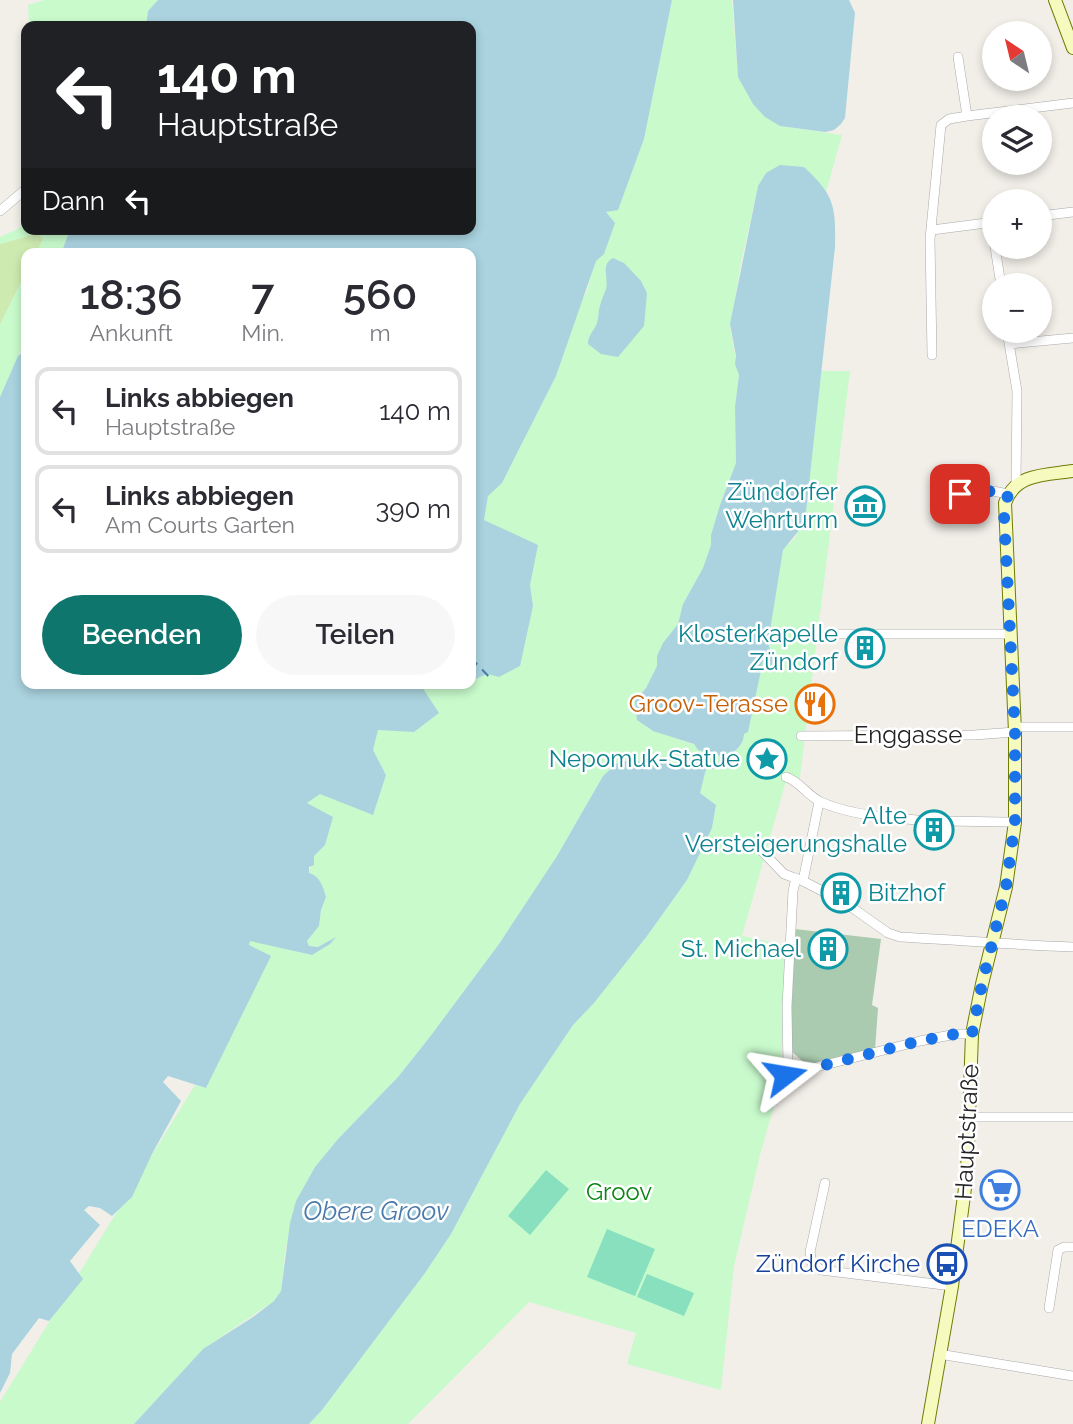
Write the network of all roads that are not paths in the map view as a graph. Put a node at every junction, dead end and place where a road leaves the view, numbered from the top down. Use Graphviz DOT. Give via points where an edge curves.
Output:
graph roads {
  1 [pos="1055,0"];
  2 [pos="1073,48"];
  3 [pos="958,57"];
  4 [pos="1073,103"];
  5 [pos="967,116"];
  6 [pos="21,193"];
  7 [pos="0,211"];
  8 [pos="1073,212"];
  9 [pos="1052,215"];
  10 [pos="982,223"];
  11 [pos="932,230"];
  12 [pos="1073,338"];
  13 [pos="1009,344"];
  14 [pos="932,355"];
  15 [pos="1073,471"];
  16 [pos="1012,490"];
  17 [pos="945,495"];
  18 [pos="836,634"];
  19 [pos="1009,634"];
  20 [pos="1073,727"];
  21 [pos="1015,730"];
  22 [pos="801,736"];
  23 [pos="786,777"];
  24 [pos="819,802"];
  25 [pos="1015,822"];
  26 [pos="762,851"];
  27 [pos="799,880"];
  28 [pos="992,943"];
  29 [pos="1073,947"];
  30 [pos="972,1034"];
  31 [pos="968,1117"];
  32 [pos="1073,1117"];
  33 [pos="825,1183"];
  34 [pos="1073,1247"];
  35 [pos="951,1286"];
  36 [pos="1049,1308"];
  37 [pos="939,1354"];
  38 [pos="1073,1376"];
  39 [pos="928,1424"];
  1 -- 2 [label="main road"];
  3 -- 5 [label="street"];
  4 -- 5 [label="street"];
  5 -- 11 [label="street" via="941,125"];
  6 -- 7 [label="street"];
  8 -- 9 [label="street"];
  10 -- 11 [label="street"];
  11 -- 14 [label="street"];
  12 -- 13 [label="street"];
  13 -- 16 [label="street" via="1017,391"];
  15 -- 16 [label="main road" via="1037,476"];
  16 -- 17 [label="street"];
  16 -- 19 [label="main road, Hauptstraße" via="1004,514"];
  18 -- 19 [label="street"];
  19 -- 21 [label="main road, Hauptstraße"];
  20 -- 21 [label="street, Enggasse"];
  21 -- 22 [label="street, Enggasse" via="975,735"];
  21 -- 25 [label="main road, Hauptstraße"];
  23 -- 24 [label="street"];
  24 -- 25 [label="street" via="894,818"];
  24 -- 27 [label="street"];
  25 -- 28 [label="main road, Hauptstraße"];
  26 -- 27 [label="street" via="784,874"];
  27 -- 28 [label="street" via="900,937"];
  27 -- 30 [label="street" via="791,928 785,1075 920,1041"];
  28 -- 29 [label="street"];
  28 -- 30 [label="main road, Hauptstraße"];
  30 -- 31 [label="main road, Hauptstraße"];
  31 -- 32 [label="street"];
  31 -- 35 [label="main road, Hauptstraße" via="967,1172"];
  33 -- 35 [label="street" via="810,1252 812,1263 821,1270"];
  34 -- 36 [label="street" via="1058,1250"];
  35 -- 37 [label="main road, Hauptstraße"];
  37 -- 38 [label="street"];
  37 -- 39 [label="main road, Hauptstraße"];
}
